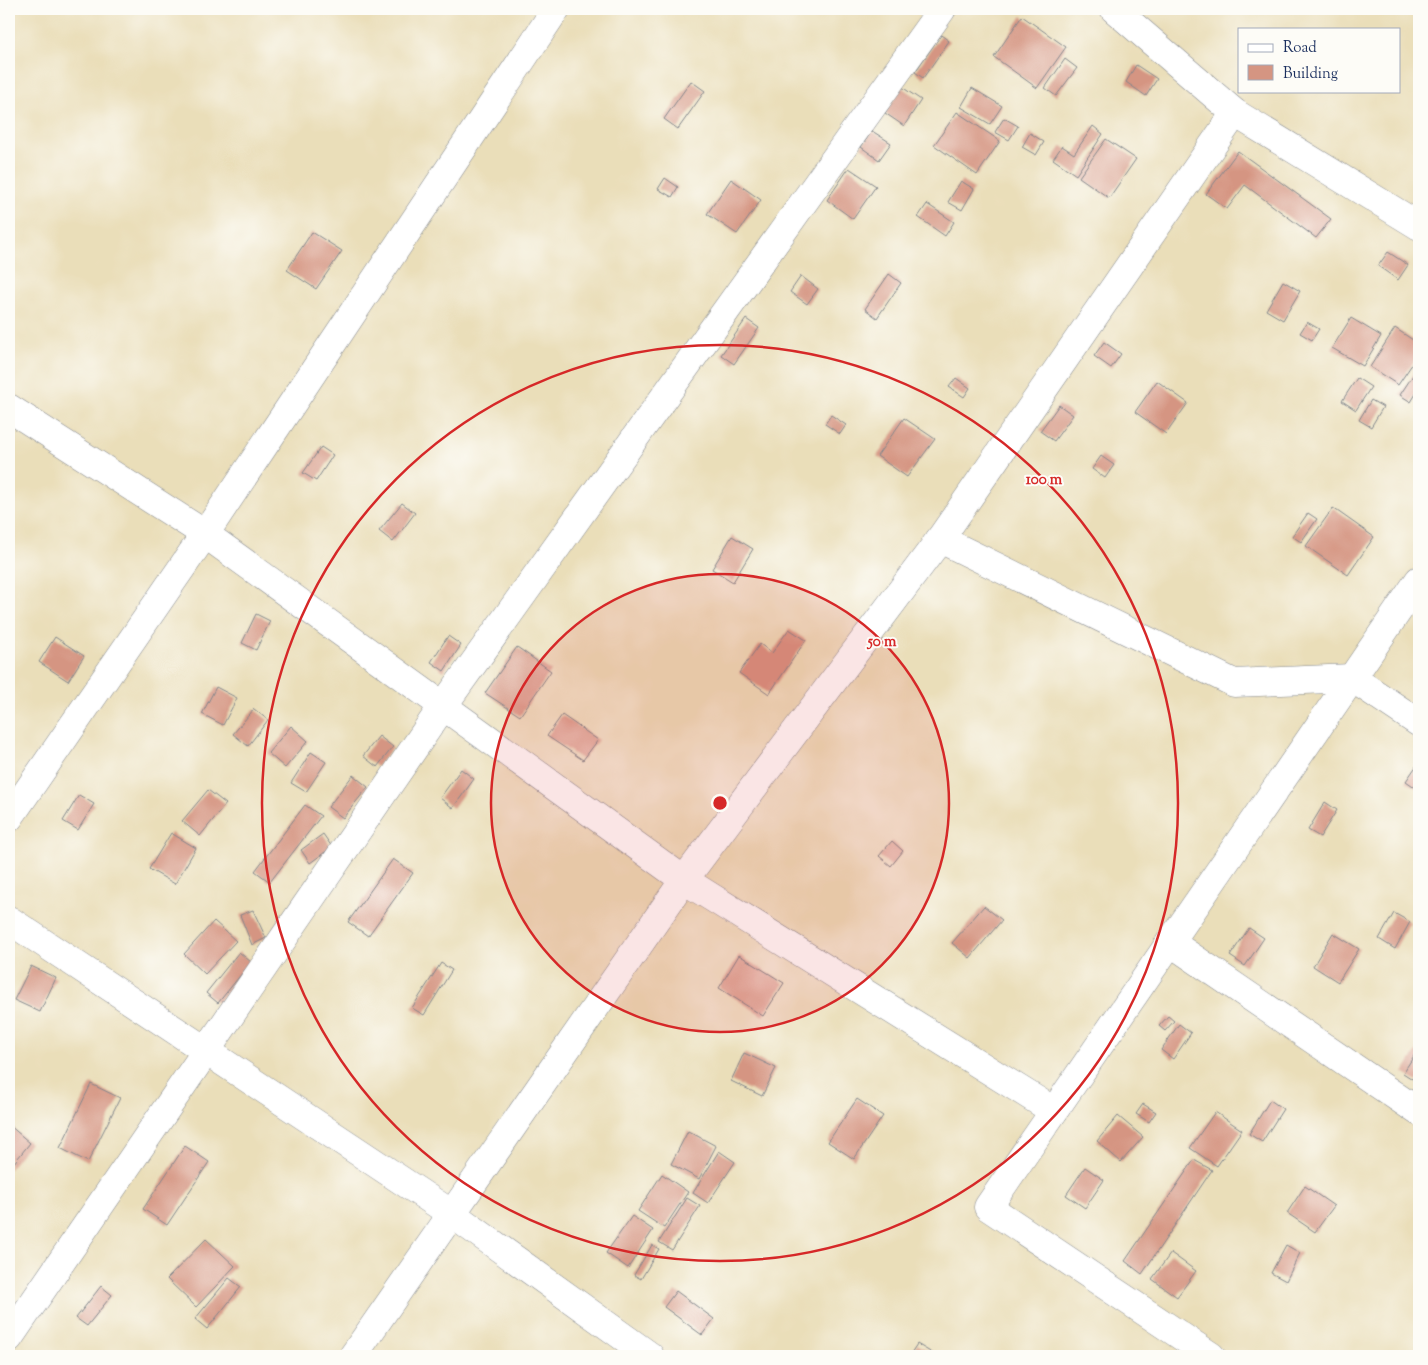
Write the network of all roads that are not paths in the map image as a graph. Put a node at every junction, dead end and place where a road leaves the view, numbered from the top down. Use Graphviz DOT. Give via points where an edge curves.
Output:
graph roads {
  1 [pos="556,9"];
  2 [pos="942,9"];
  3 [pos="1114,9"];
  4 [pos="1235,114"];
  5 [pos="1419,226"];
  6 [pos="9,408"];
  7 [pos="205,534"];
  8 [pos="940,539"];
  9 [pos="1419,580"];
  10 [pos="1352,678"];
  11 [pos="443,706"];
  12 [pos="1419,723"];
  13 [pos="9,818"];
  14 [pos="684,880"];
  15 [pos="9,920"];
  16 [pos="1170,942"];
  17 [pos="207,1050"];
  18 [pos="1054,1111"];
  19 [pos="1419,1112"];
  20 [pos="452,1214"];
  21 [pos="9,1338"];
  22 [pos="353,1356"];
  23 [pos="650,1356"];
  24 [pos="1211,1356"];
  1 -- 7 [label="street"];
  2 -- 11 [label="street"];
  3 -- 4 [label="street"];
  4 -- 5 [label="street"];
  4 -- 8 [label="street"];
  6 -- 7 [label="street"];
  7 -- 11 [label="street"];
  7 -- 13 [label="street"];
  8 -- 10 [label="street" via="1234,682"];
  8 -- 14 [label="street"];
  9 -- 10 [label="street"];
  10 -- 12 [label="street"];
  10 -- 16 [label="street"];
  11 -- 14 [label="street"];
  11 -- 17 [label="street"];
  14 -- 18 [label="street"];
  14 -- 20 [label="street"];
  15 -- 17 [label="street"];
  16 -- 18 [label="street"];
  16 -- 19 [label="street"];
  17 -- 20 [label="street"];
  17 -- 21 [label="street"];
  18 -- 24 [label="street" via="988,1207"];
  20 -- 22 [label="street"];
  20 -- 23 [label="street"];
}
